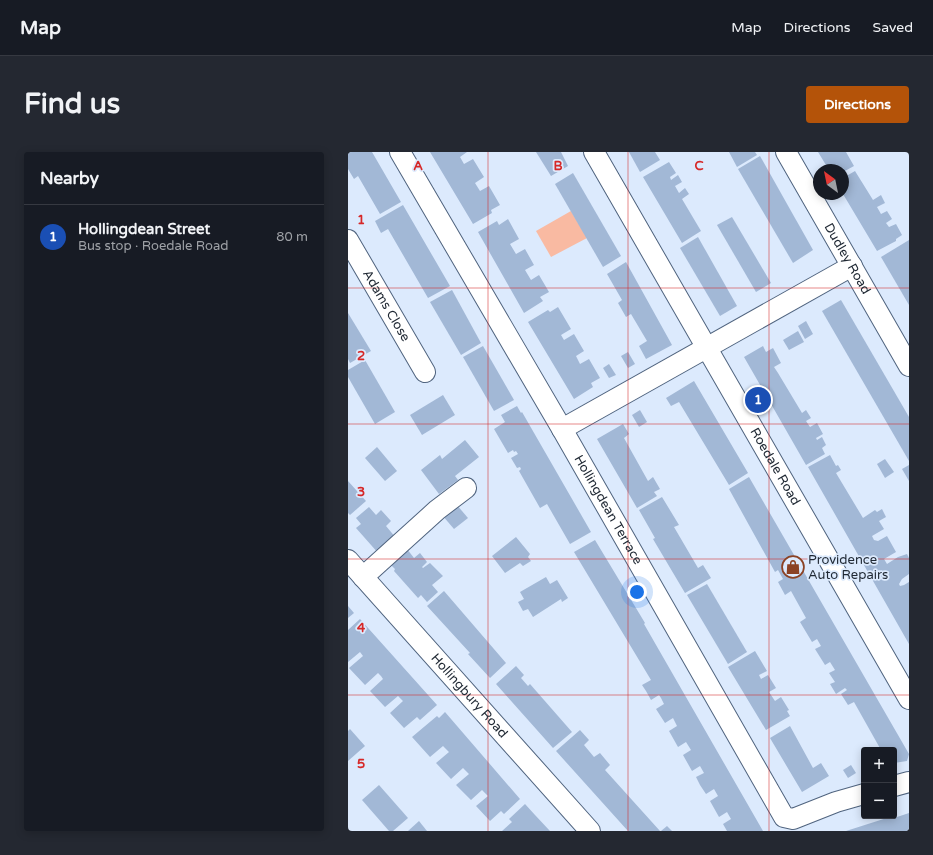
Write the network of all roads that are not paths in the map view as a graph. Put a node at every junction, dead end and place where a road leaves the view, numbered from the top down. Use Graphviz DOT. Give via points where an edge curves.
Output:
graph roads {
  1 [pos="400,152"];
  2 [pos="594,152"];
  3 [pos="786,152"];
  4 [pos="348,240"];
  5 [pos="852,266"];
  6 [pos="708,348"];
  7 [pos="909,366"];
  8 [pos="425,372"];
  9 [pos="562,429"];
  10 [pos="466,488"];
  11 [pos="348,560"];
  12 [pos="363,577"];
  13 [pos="909,699"];
  14 [pos="909,782"];
  15 [pos="897,785"];
  16 [pos="861,795"];
  17 [pos="590,831"];
  1 -- 9 [label="street, Hollingdean Terrace"];
  2 -- 6 [label="street, Roedale Road"];
  3 -- 5 [label="street, Dudley Road"];
  4 -- 8 [label="street, Adams Close"];
  5 -- 6 [label="street"];
  5 -- 7 [label="street, Dudley Road"];
  6 -- 9 [label="street"];
  6 -- 13 [label="street, Roedale Road"];
  9 -- 16 [label="street, Hollingdean Terrace" via="784,817 793,819"];
  10 -- 12 [label="street" via="437,510"];
  11 -- 12 [label="street, Hollingbury Road"];
  12 -- 17 [label="street, Hollingbury Road"];
  14 -- 15 [label="street"];
}
